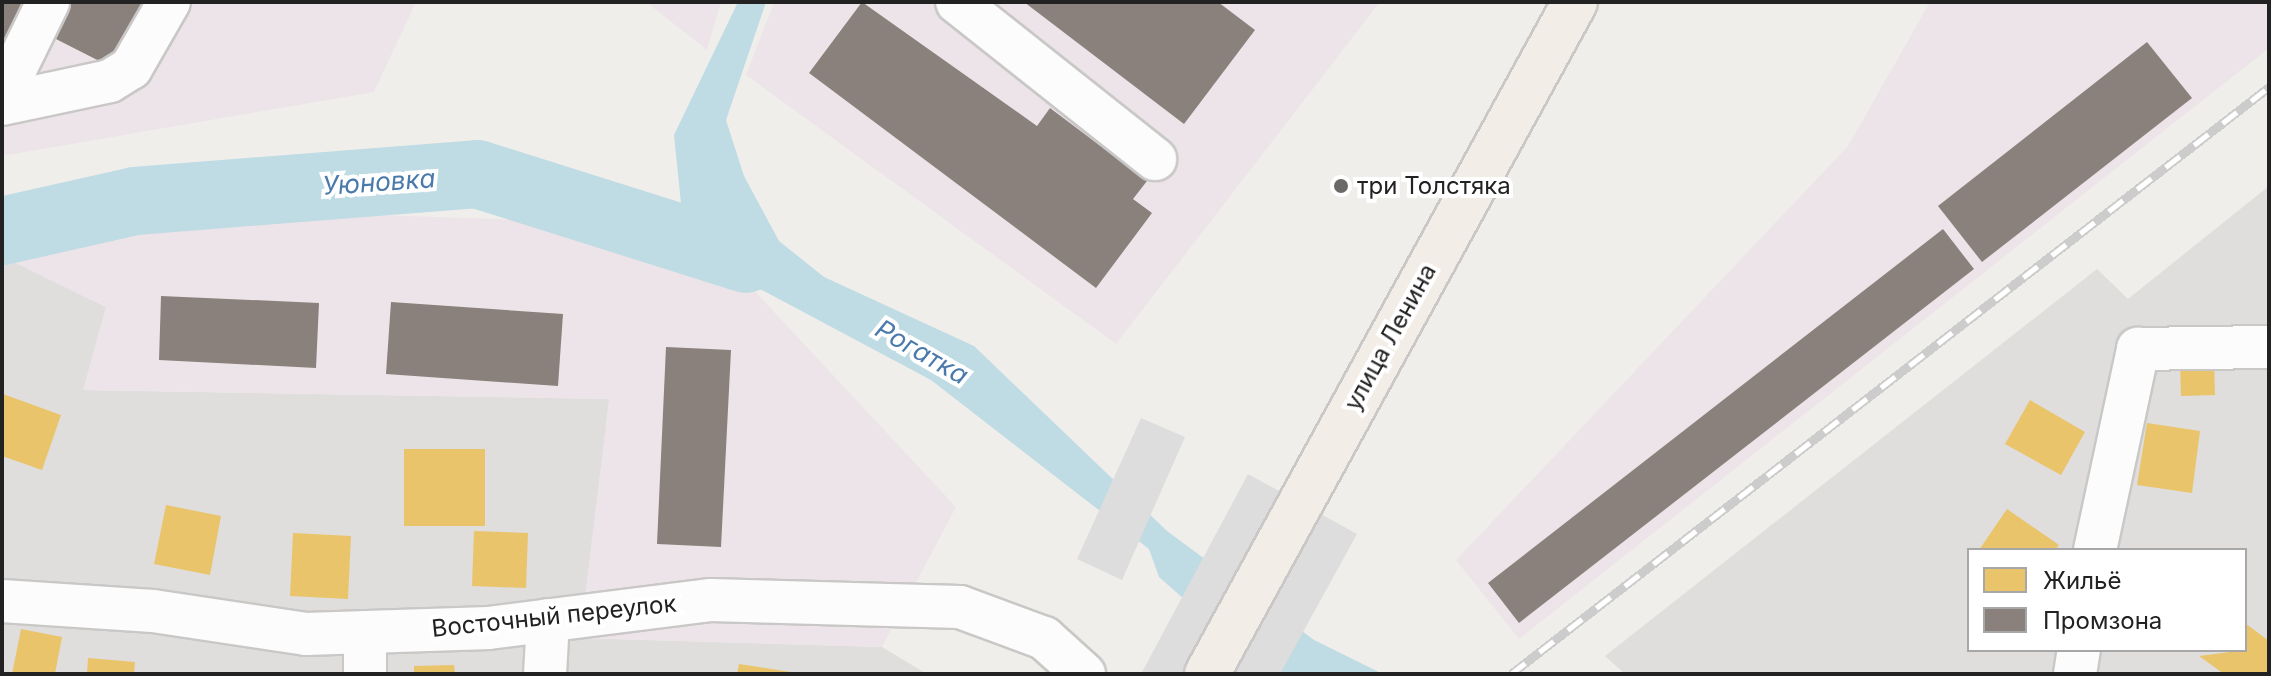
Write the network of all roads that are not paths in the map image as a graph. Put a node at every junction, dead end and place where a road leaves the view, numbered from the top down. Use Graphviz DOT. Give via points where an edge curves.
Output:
graph roads {
  1 [pos="48,2"];
  2 [pos="169,2"];
  3 [pos="957,2"];
  4 [pos="1575,2"];
  5 [pos="2,96"];
  6 [pos="2,104"];
  7 [pos="1155,159"];
  8 [pos="2269,347"];
  9 [pos="2095,548"];
  10 [pos="5,599"];
  11 [pos="548,620"];
  12 [pos="365,632"];
  13 [pos="2079,652"];
  14 [pos="365,674"];
  15 [pos="545,674"];
  16 [pos="1084,674"];
  17 [pos="1207,674"];
  18 [pos="2075,674"];
  1 -- 5 [label="street"];
  2 -- 6 [label="street" via="131,68 110,81"];
  3 -- 7 [label="street"];
  4 -- 17 [label="main road, улица Ленина"];
  8 -- 9 [label="street" via="2138,349"];
  10 -- 12 [label="street, Восточный переулок" via="306,634"];
  11 -- 12 [label="street, Восточный переулок"];
  11 -- 15 [label="street"];
  11 -- 16 [label="street, Восточный переулок" via="711,600 960,607 1044,638"];
  12 -- 14 [label="street"];
  13 -- 18 [label="street"];
}
